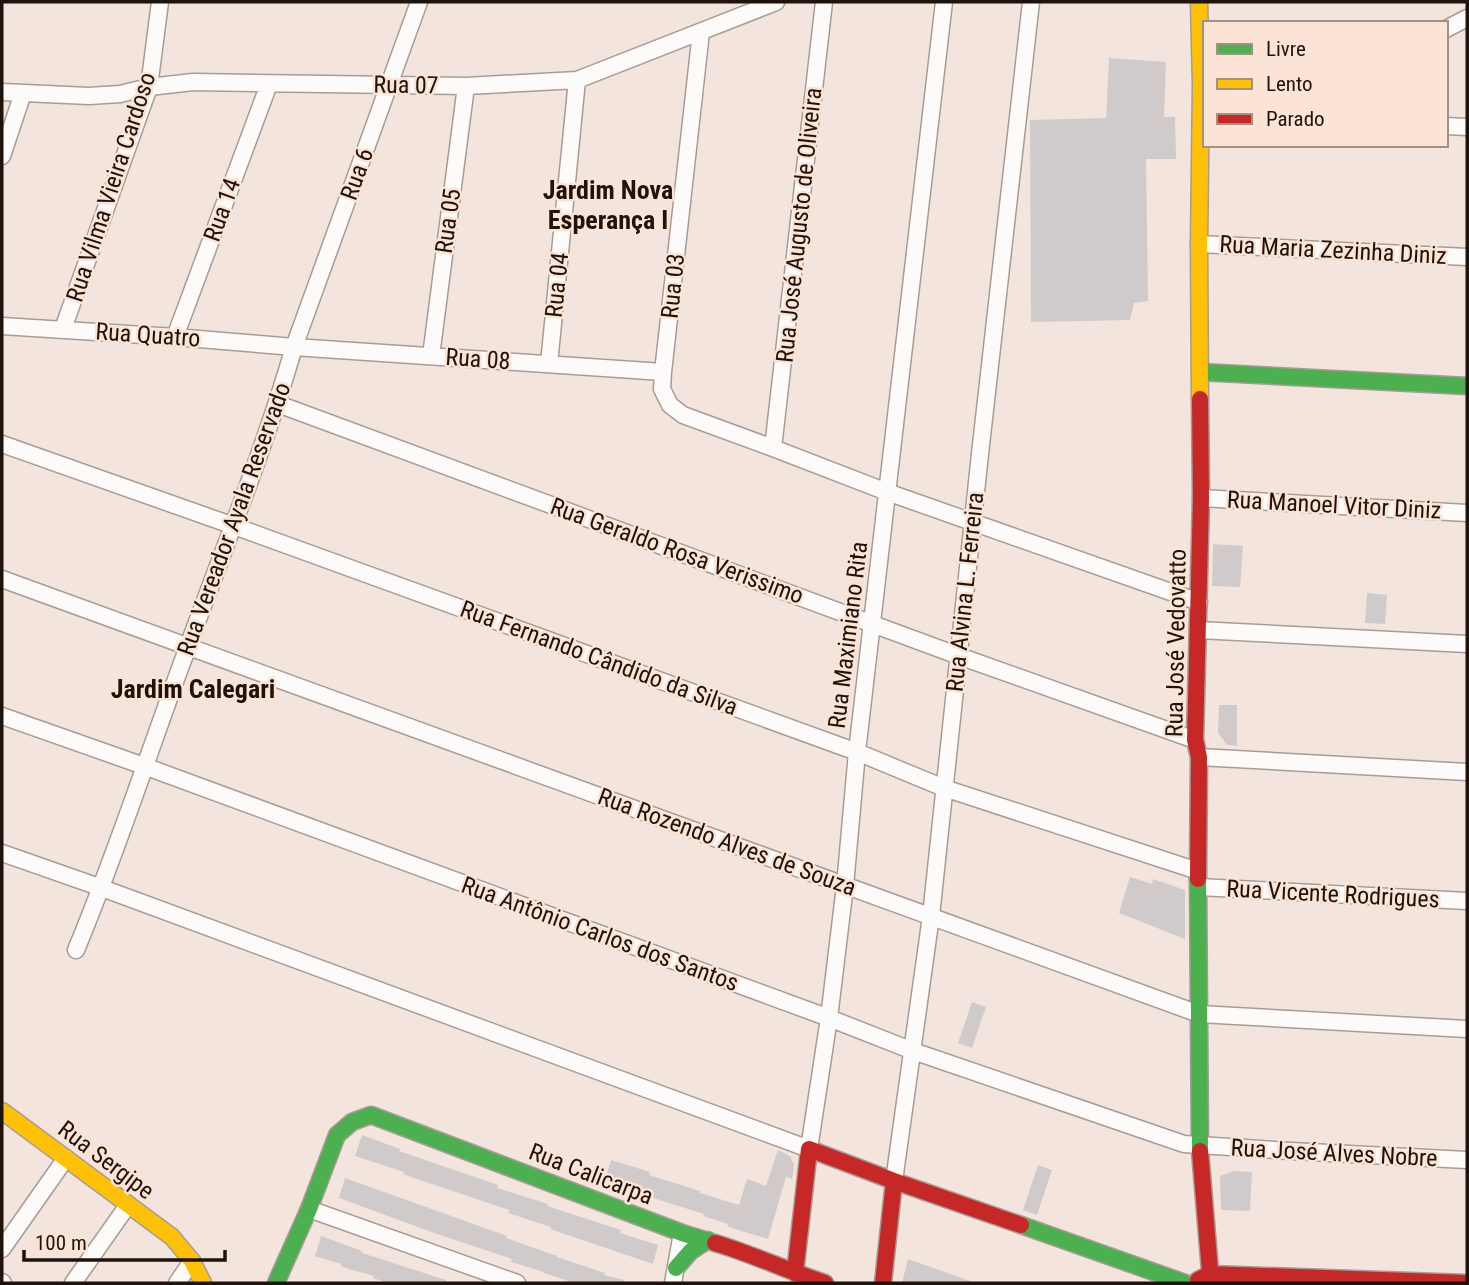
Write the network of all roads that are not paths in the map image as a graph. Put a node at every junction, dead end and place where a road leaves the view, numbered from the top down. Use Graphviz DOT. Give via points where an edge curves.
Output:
graph roads {
  1 [pos="160,2"];
  2 [pos="419,2"];
  3 [pos="776,2"];
  4 [pos="824,2"];
  5 [pos="944,2"];
  6 [pos="1031,2"];
  7 [pos="1199,2"];
  8 [pos="1467,18"];
  9 [pos="1448,28"];
  10 [pos="701,32"];
  11 [pos="577,80"];
  12 [pos="268,84"];
  13 [pos="390,85"];
  14 [pos="466,86"];
  15 [pos="149,87"];
  16 [pos="2,92"];
  17 [pos="23,93"];
  18 [pos="1203,115"];
  19 [pos="1448,126"];
  20 [pos="1467,127"];
  21 [pos="2,156"];
  22 [pos="1199,244"];
  23 [pos="1467,257"];
  24 [pos="2,326"];
  25 [pos="63,329"];
  26 [pos="175,337"];
  27 [pos="294,347"];
  28 [pos="430,356"];
  29 [pos="549,364"];
  30 [pos="1200,372"];
  31 [pos="663,373"];
  32 [pos="1467,386"];
  33 [pos="278,404"];
  34 [pos="2,444"];
  35 [pos="773,448"];
  36 [pos="887,492"];
  37 [pos="1201,498"];
  38 [pos="1467,513"];
  39 [pos="973,522"];
  40 [pos="234,526"];
  41 [pos="2,579"];
  42 [pos="1199,602"];
  43 [pos="873,624"];
  44 [pos="1198,630"];
  45 [pos="1467,644"];
  46 [pos="188,646"];
  47 [pos="959,656"];
  48 [pos="2,716"];
  49 [pos="1195,740"];
  50 [pos="857,752"];
  51 [pos="1199,757"];
  52 [pos="144,766"];
  53 [pos="1467,772"];
  54 [pos="944,788"];
  55 [pos="2,853"];
  56 [pos="1198,879"];
  57 [pos="845,886"];
  58 [pos="102,888"];
  59 [pos="1467,901"];
  60 [pos="931,916"];
  61 [pos="76,950"];
  62 [pos="1199,1014"];
  63 [pos="829,1018"];
  64 [pos="1467,1029"];
  65 [pos="913,1051"];
  66 [pos="2,1111"];
  67 [pos="1200,1147"];
  68 [pos="809,1149"];
  69 [pos="66,1158"];
  70 [pos="1467,1160"];
  71 [pos="894,1181"];
  72 [pos="128,1205"];
  73 [pos="309,1209"];
  74 [pos="682,1233"];
  75 [pos="708,1240"];
  76 [pos="2,1249"];
  77 [pos="192,1262"];
  78 [pos="674,1276"];
  79 [pos="794,1278"];
  80 [pos="1211,1278"];
  81 [pos="73,1283"];
  82 [pos="177,1283"];
  83 [pos="203,1283"];
  84 [pos="276,1283"];
  85 [pos="517,1283"];
  86 [pos="825,1283"];
  87 [pos="883,1283"];
  88 [pos="1185,1283"];
  89 [pos="1191,1283"];
  90 [pos="1467,1283"];
  1 -- 15 [label="street, Rua Vilma Vieira Cardoso"];
  2 -- 13 [label="street, Rua 6"];
  3 -- 10 [label="street, Rua 07"];
  4 -- 35 [label="street, Rua José Augusto de Oliveira"];
  5 -- 36 [label="street, Rua Maximiano Rita"];
  6 -- 39 [label="street, Rua Alvina L. Ferreira"];
  7 -- 18 [label="street, Rua José Vedovatto"];
  8 -- 9 [label="street"];
  10 -- 11 [label="street, Rua 07"];
  10 -- 31 [label="street, Rua 03"];
  11 -- 14 [label="street, Rua 07"];
  11 -- 29 [label="street, Rua 04"];
  12 -- 13 [label="street, Rua 07"];
  12 -- 15 [label="street, Rua 07" via="193,82"];
  12 -- 26 [label="street, Rua 14"];
  13 -- 14 [label="street, Rua 07"];
  13 -- 27 [label="street, Rua 6"];
  14 -- 28 [label="street, Rua 05"];
  15 -- 17 [label="street, Rua 07" via="89,96"];
  15 -- 25 [label="street, Rua Vilma Vieira Cardoso"];
  16 -- 17 [label="street, Rua 07"];
  17 -- 21 [label="street"];
  18 -- 22 [label="street, Rua José Vedovatto"];
  19 -- 20 [label="street"];
  22 -- 23 [label="street, Rua Maria Zezinha Diniz"];
  22 -- 30 [label="street, Rua José Vedovatto"];
  24 -- 25 [label="street, Rua Quatro"];
  25 -- 26 [label="street, Rua Quatro"];
  26 -- 27 [label="street, Rua Quatro"];
  27 -- 28 [label="street, Rua 08"];
  27 -- 33 [label="street, Rua Vereador Ayala Reservado"];
  28 -- 29 [label="street, Rua 08"];
  29 -- 31 [label="street, Rua 08"];
  30 -- 32 [label="street"];
  30 -- 37 [label="street, Rua José Vedovatto"];
  31 -- 35 [label="street, Rua 03" via="662,389 670,405 683,415"];
  33 -- 40 [label="street, Rua Vereador Ayala Reservado"];
  33 -- 43 [label="street, Rua Geraldo Rosa Verissimo"];
  34 -- 40 [label="street, Rua Fernando Cândido da Silva"];
  35 -- 36 [label="street, Rua 03"];
  36 -- 39 [label="street, Rua 03"];
  36 -- 43 [label="street, Rua Maximiano Rita"];
  37 -- 38 [label="street, Rua Manoel Vitor Diniz"];
  37 -- 42 [label="street, Rua José Vedovatto"];
  39 -- 42 [label="street, Rua 03"];
  39 -- 47 [label="street, Rua Alvina L. Ferreira"];
  40 -- 46 [label="street, Rua Vereador Ayala Reservado"];
  40 -- 50 [label="street, Rua Fernando Cândido da Silva"];
  41 -- 46 [label="street, Rua Rozendo Alves de Souza"];
  42 -- 44 [label="street, Rua José Vedovatto"];
  43 -- 47 [label="street, Rua Geraldo Rosa Verissimo"];
  43 -- 50 [label="street, Rua Maximiano Rita"];
  44 -- 45 [label="street"];
  44 -- 49 [label="street, Rua José Vedovatto"];
  46 -- 52 [label="street, Rua Vereador Ayala Reservado"];
  46 -- 57 [label="street, Rua Rozendo Alves de Souza"];
  47 -- 49 [label="street, Rua Geraldo Rosa Verissimo"];
  47 -- 54 [label="street, Rua Alvina L. Ferreira"];
  48 -- 52 [label="street, Rua Antônio Carlos dos Santos"];
  49 -- 51 [label="street, Rua José Vedovatto"];
  50 -- 54 [label="street, Rua Fernando Cândido da Silva"];
  50 -- 57 [label="street, Rua Maximiano Rita"];
  51 -- 53 [label="street"];
  51 -- 56 [label="street, Rua José Vedovatto"];
  52 -- 58 [label="street, Rua Vereador Ayala Reservado"];
  52 -- 63 [label="street, Rua Antônio Carlos dos Santos"];
  54 -- 56 [label="street, Rua Fernando Cândido da Silva"];
  54 -- 60 [label="street, Rua Alvina L. Ferreira"];
  55 -- 58 [label="street"];
  56 -- 59 [label="street, Rua Vicente Rodrigues"];
  56 -- 62 [label="street, Rua José Vedovatto"];
  57 -- 60 [label="street, Rua Rozendo Alves de Souza"];
  57 -- 63 [label="street, Rua Maximiano Rita"];
  58 -- 61 [label="street, Rua Vereador Ayala Reservado"];
  58 -- 68 [label="street"];
  60 -- 62 [label="street, Rua Rozendo Alves de Souza"];
  60 -- 65 [label="street, Rua Alvina L. Ferreira"];
  62 -- 64 [label="street, Rua Rozendo Alves de Souza"];
  62 -- 67 [label="street, Rua José Vedovatto"];
  63 -- 65 [label="street, Rua Antônio Carlos dos Santos"];
  63 -- 68 [label="street, Rua Maximiano Rita"];
  65 -- 67 [label="street, Rua Antônio Carlos dos Santos"];
  65 -- 71 [label="street, Rua Alvina L. Ferreira"];
  66 -- 69 [label="street, Rua Sergipe"];
  67 -- 70 [label="street, Rua José Alves Nobre"];
  67 -- 80 [label="street, Rua José Vedovatto"];
  68 -- 71 [label="street"];
  68 -- 79 [label="street, Rua Maximiano Rita"];
  69 -- 72 [label="street, Rua Sergipe"];
  69 -- 76 [label="street"];
  71 -- 87 [label="street"];
  71 -- 88 [label="street"];
  72 -- 77 [label="street, Rua Sergipe" via="172,1237"];
  72 -- 81 [label="street"];
  73 -- 74 [label="street, Rua Calicarpa" via="337,1135 355,1119 371,1115"];
  73 -- 84 [label="street"];
  73 -- 85 [label="street"];
  74 -- 75 [label="street, Rua Calicarpa"];
  74 -- 78 [label="street"];
  75 -- 78 [label="street" via="691,1251"];
  75 -- 79 [label="street, Rua Calicarpa" via="743,1251"];
  77 -- 82 [label="street"];
  77 -- 83 [label="street, Rua Sergipe"];
  79 -- 86 [label="street, Rua Calicarpa"];
  80 -- 89 [label="street"];
  80 -- 90 [label="street"];
}
